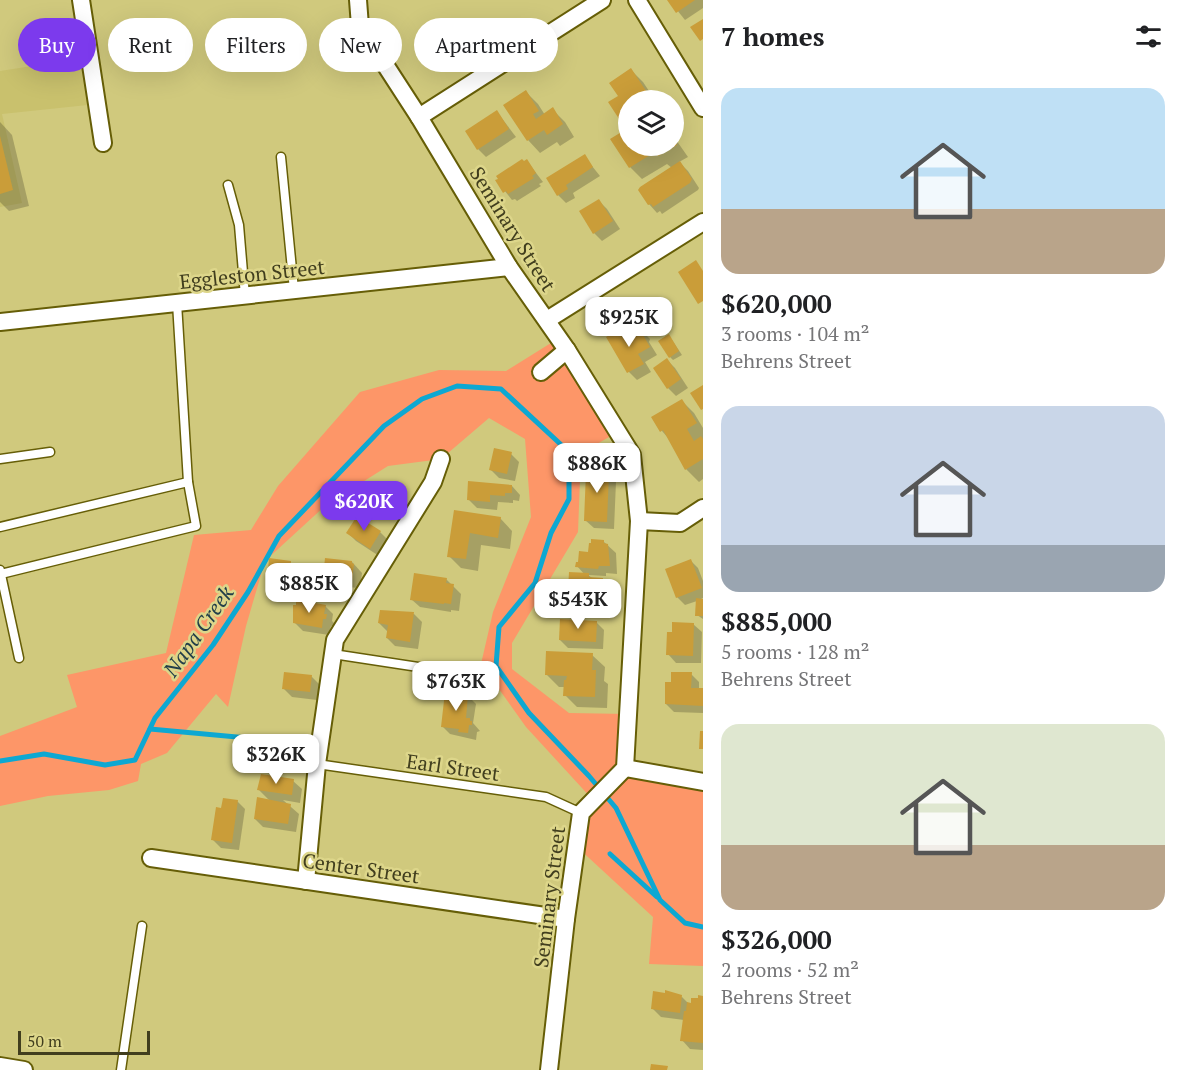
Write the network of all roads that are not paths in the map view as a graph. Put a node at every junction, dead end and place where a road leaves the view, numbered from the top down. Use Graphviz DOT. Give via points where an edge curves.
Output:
graph roads {
  1 [pos="81,0"];
  2 [pos="358,0"];
  3 [pos="602,0"];
  4 [pos="637,0"];
  5 [pos="703,108"];
  6 [pos="419,117"];
  7 [pos="103,143"];
  8 [pos="281,157"];
  9 [pos="228,185"];
  10 [pos="703,222"];
  11 [pos="509,267"];
  12 [pos="294,290"];
  13 [pos="245,296"];
  14 [pos="177,303"];
  15 [pos="547,320"];
  16 [pos="0,322"];
  17 [pos="567,350"];
  18 [pos="541,372"];
  19 [pos="50,452"];
  20 [pos="0,459"];
  21 [pos="441,459"];
  22 [pos="188,482"];
  23 [pos="703,508"];
  24 [pos="639,521"];
  25 [pos="0,527"];
  26 [pos="0,572"];
  27 [pos="333,654"];
  28 [pos="19,658"];
  29 [pos="464,674"];
  30 [pos="317,764"];
  31 [pos="621,772"];
  32 [pos="703,782"];
  33 [pos="584,810"];
  34 [pos="151,858"];
  35 [pos="306,881"];
  36 [pos="566,919"];
  37 [pos="142,926"];
  38 [pos="0,1066"];
  39 [pos="24,1070"];
  40 [pos="121,1070"];
  41 [pos="549,1070"];
  1 -- 7 [label="street"];
  2 -- 6 [label="street, Seminary Street" via="360,26"];
  3 -- 6 [label="street"];
  4 -- 5 [label="street"];
  6 -- 11 [label="street, Seminary Street"];
  8 -- 12 [label="lane"];
  9 -- 13 [label="lane" via="239,225"];
  10 -- 15 [label="street"];
  11 -- 12 [label="street, Eggleston Street"];
  11 -- 15 [label="street, Seminary Street"];
  12 -- 13 [label="street, Eggleston Street"];
  13 -- 14 [label="street, Eggleston Street"];
  14 -- 16 [label="street, Eggleston Street"];
  14 -- 22 [label="lane"];
  15 -- 17 [label="street, Seminary Street"];
  17 -- 18 [label="street"];
  17 -- 24 [label="street, Seminary Street" via="632,455"];
  19 -- 20 [label="lane"];
  21 -- 27 [label="street" via="433,482 335,640"];
  22 -- 25 [label="lane"];
  22 -- 26 [label="lane" via="196,526"];
  23 -- 24 [label="street" via="680,523"];
  24 -- 31 [label="street, Seminary Street"];
  26 -- 28 [label="lane"];
  27 -- 29 [label="lane"];
  27 -- 30 [label="street"];
  30 -- 33 [label="lane, Earl Street" via="546,797"];
  30 -- 35 [label="street"];
  31 -- 32 [label="street"];
  31 -- 33 [label="street, Seminary Street"];
  33 -- 36 [label="street, Seminary Street"];
  34 -- 35 [label="street, Center Street"];
  35 -- 36 [label="street, Center Street"];
  36 -- 41 [label="street, Seminary Street"];
  37 -- 40 [label="lane"];
  38 -- 39 [label="street"];
}
